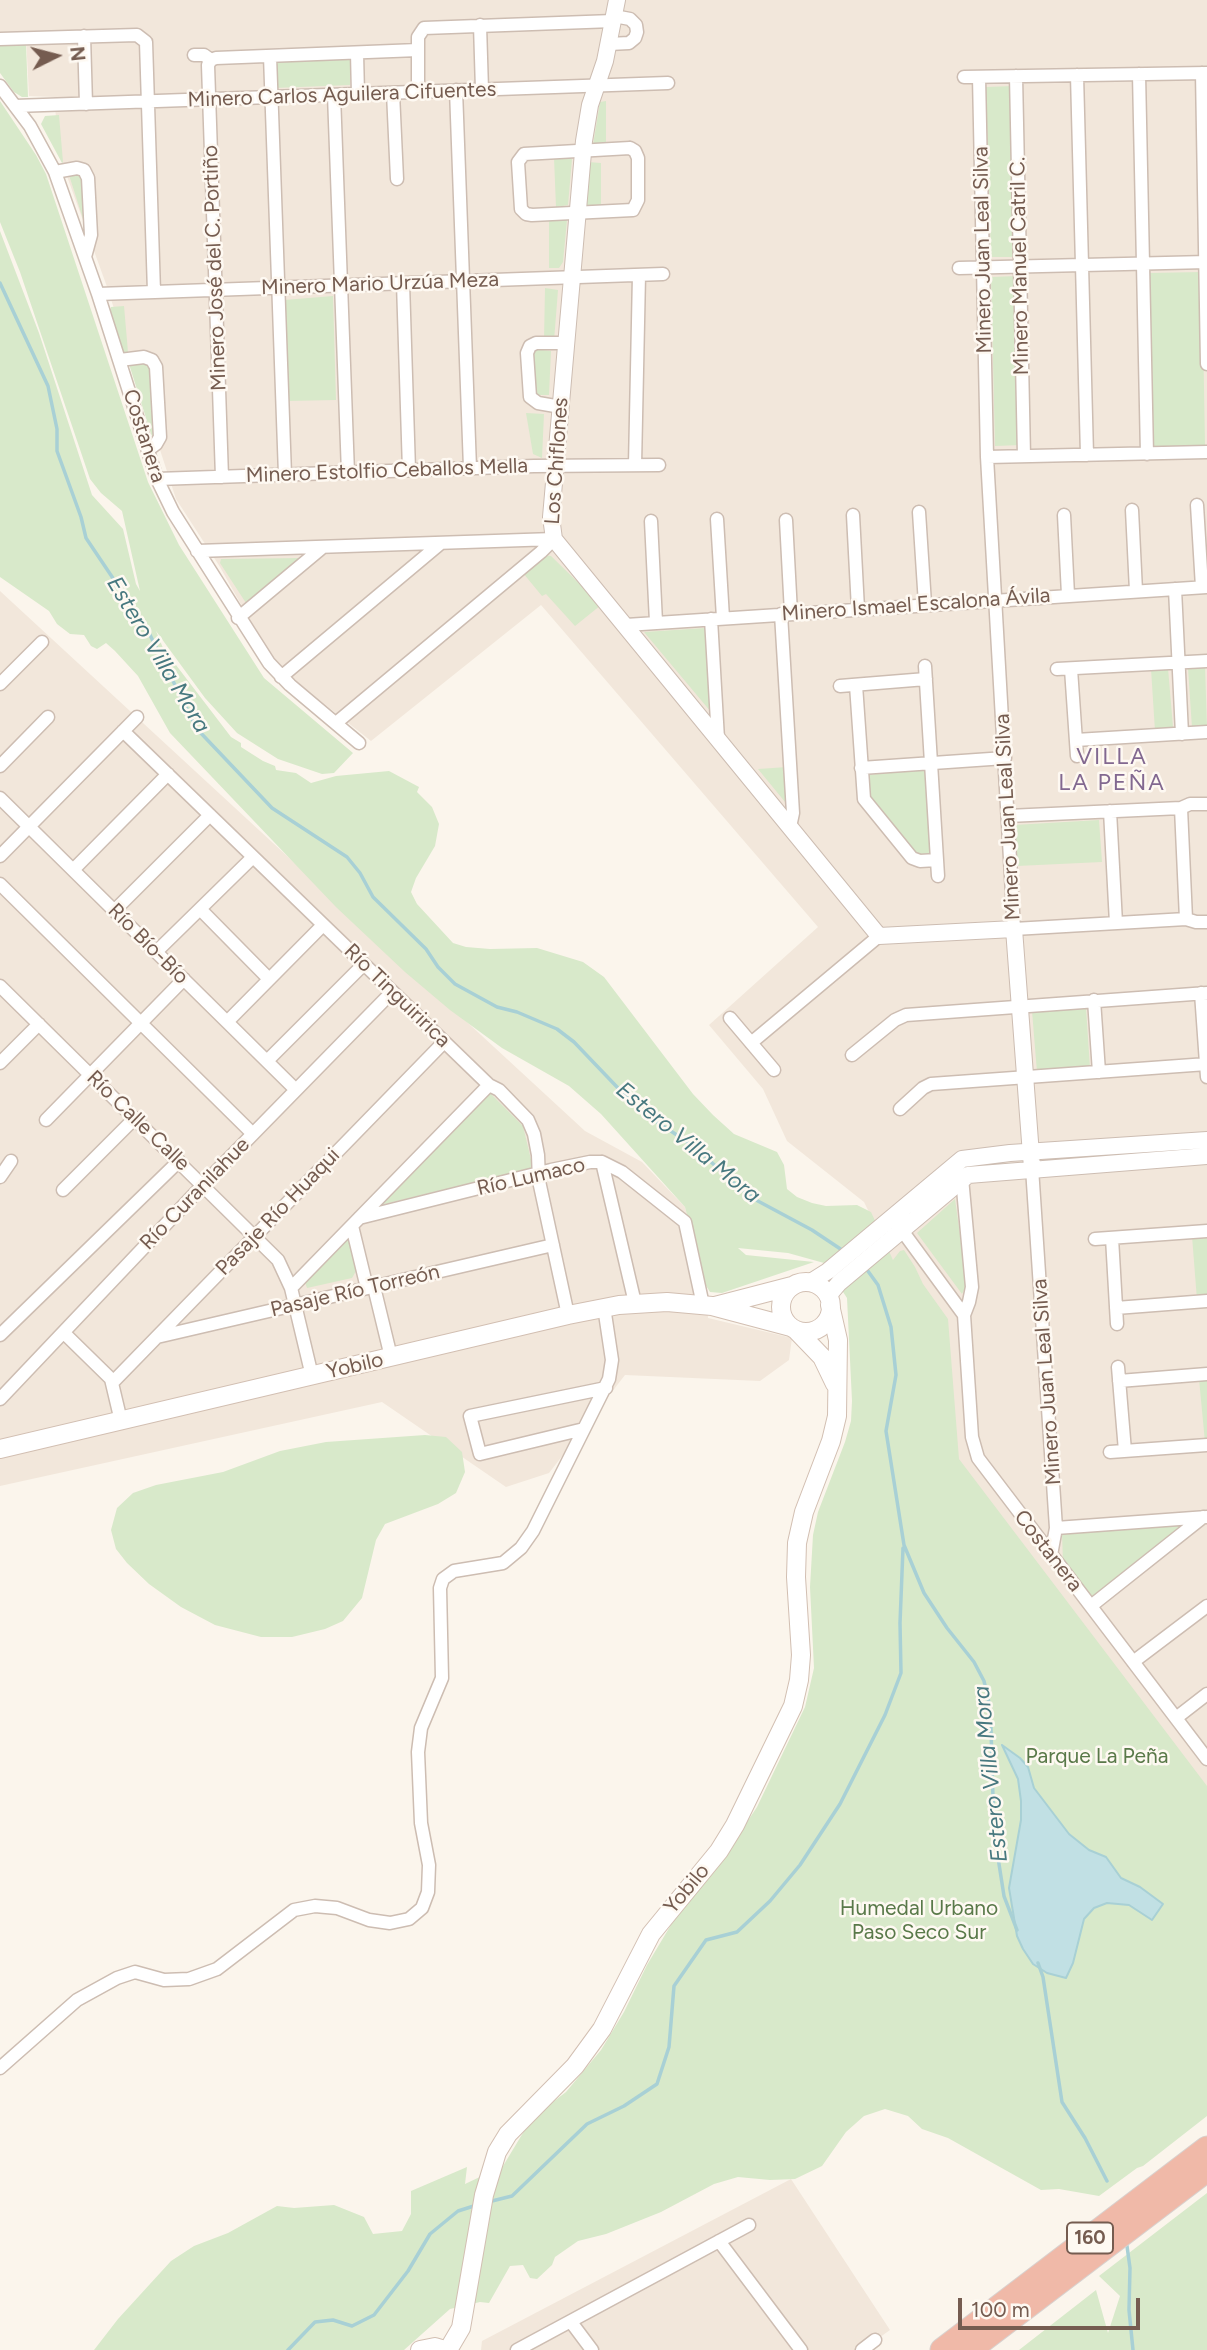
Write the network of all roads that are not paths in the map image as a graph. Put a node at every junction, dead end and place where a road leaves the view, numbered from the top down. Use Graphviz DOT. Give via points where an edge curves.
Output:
graph roads {
  1 [pos="615,12"];
  2 [pos="480,25"];
  3 [pos="83,36"];
  4 [pos="0,39"];
  5 [pos="609,44"];
  6 [pos="418,50"];
  7 [pos="357,53"];
  8 [pos="194,55"];
  9 [pos="270,56"];
  10 [pos="211,60"];
  11 [pos="1204,73"];
  12 [pos="1077,75"];
  13 [pos="1139,75"];
  14 [pos="1016,76"];
  15 [pos="964,77"];
  16 [pos="979,77"];
  17 [pos="668,83"];
  18 [pos="0,86"];
  19 [pos="597,86"];
  20 [pos="456,90"];
  21 [pos="482,90"];
  22 [pos="418,92"];
  23 [pos="393,93"];
  24 [pos="358,94"];
  25 [pos="334,95"];
  26 [pos="271,97"];
  27 [pos="210,99"];
  28 [pos="148,102"];
  29 [pos="86,104"];
  30 [pos="15,106"];
  31 [pos="583,150"];
  32 [pos="55,172"];
  33 [pos="397,179"];
  34 [pos="578,214"];
  35 [pos="85,257"];
  36 [pos="1206,262"];
  37 [pos="1143,264"];
  38 [pos="1082,265"];
  39 [pos="1020,267"];
  40 [pos="959,268"];
  41 [pos="983,268"];
  42 [pos="663,274"];
  43 [pos="639,275"];
  44 [pos="572,277"];
  45 [pos="463,281"];
  46 [pos="403,283"];
  47 [pos="341,285"];
  48 [pos="278,288"];
  49 [pos="216,290"];
  50 [pos="154,292"];
  51 [pos="98,294"];
  52 [pos="566,343"];
  53 [pos="120,360"];
  54 [pos="1207,364"];
  55 [pos="561,407"];
  56 [pos="148,450"];
  57 [pos="1207,452"];
  58 [pos="1147,454"];
  59 [pos="1087,455"];
  60 [pos="1024,456"];
  61 [pos="987,457"];
  62 [pos="659,465"];
  63 [pos="555,466"];
  64 [pos="635,466"];
  65 [pos="470,468"];
  66 [pos="409,470"];
  67 [pos="348,472"];
  68 [pos="285,475"];
  69 [pos="222,477"];
  70 [pos="157,479"];
  71 [pos="1197,505"];
  72 [pos="1132,510"];
  73 [pos="919,512"];
  74 [pos="853,515"];
  75 [pos="1063,515"];
  76 [pos="717,519"];
  77 [pos="786,520"];
  78 [pos="651,521"];
  79 [pos="554,539"];
  80 [pos="441,543"];
  81 [pos="323,547"];
  82 [pos="197,551"];
  83 [pos="1205,587"];
  84 [pos="1175,589"];
  85 [pos="1136,591"];
  86 [pos="1068,595"];
  87 [pos="997,599"];
  88 [pos="925,604"];
  89 [pos="858,609"];
  90 [pos="786,614"];
  91 [pos="238,618"];
  92 [pos="717,618"];
  93 [pos="656,622"];
  94 [pos="626,625"];
  95 [pos="42,642"];
  96 [pos="1207,661"];
  97 [pos="1179,663"];
  98 [pos="925,666"];
  99 [pos="1071,668"];
  100 [pos="1057,669"];
  101 [pos="281,677"];
  102 [pos="926,679"];
  103 [pos="0,684"];
  104 [pos="856,685"];
  105 [pos="840,686"];
  106 [pos="48,717"];
  107 [pos="137,717"];
  108 [pos="336,723"];
  109 [pos="123,731"];
  110 [pos="1207,732"];
  111 [pos="1182,734"];
  112 [pos="718,739"];
  113 [pos="1076,740"];
  114 [pos="359,743"];
  115 [pos="1077,756"];
  116 [pos="1005,758"];
  117 [pos="931,763"];
  118 [pos="0,766"];
  119 [pos="861,768"];
  120 [pos="167,774"];
  121 [pos="0,798"];
  122 [pos="1207,804"];
  123 [pos="1181,808"];
  124 [pos="1110,811"];
  125 [pos="210,815"];
  126 [pos="1008,816"];
  127 [pos="28,826"];
  128 [pos="790,827"];
  129 [pos="0,856"];
  130 [pos="253,857"];
  131 [pos="937,860"];
  132 [pos="73,870"];
  133 [pos="938,876"];
  134 [pos="0,884"];
  135 [pos="200,909"];
  136 [pos="114,911"];
  137 [pos="1186,919"];
  138 [pos="1207,922"];
  139 [pos="1116,923"];
  140 [pos="324,925"];
  141 [pos="1014,929"];
  142 [pos="878,936"];
  143 [pos="156,952"];
  144 [pos="364,964"];
  145 [pos="184,979"];
  146 [pos="270,979"];
  147 [pos="0,986"];
  148 [pos="393,992"];
  149 [pos="1204,993"];
  150 [pos="1094,1000"];
  151 [pos="1020,1005"];
  152 [pos="730,1018"];
  153 [pos="227,1022"];
  154 [pos="141,1023"];
  155 [pos="39,1024"];
  156 [pos="444,1042"];
  157 [pos="751,1043"];
  158 [pos="852,1055"];
  159 [pos="267,1061"];
  160 [pos="0,1063"];
  161 [pos="1207,1069"];
  162 [pos="774,1070"];
  163 [pos="1099,1072"];
  164 [pos="90,1074"];
  165 [pos="1026,1077"];
  166 [pos="489,1085"];
  167 [pos="296,1090"];
  168 [pos="900,1109"];
  169 [pos="135,1118"];
  170 [pos="46,1120"];
  171 [pos="253,1134"];
  172 [pos="1207,1140"];
  173 [pos="1031,1152"];
  174 [pos="1207,1156"];
  175 [pos="11,1161"];
  176 [pos="179,1161"];
  177 [pos="602,1162"];
  178 [pos="1032,1168"];
  179 [pos="539,1174"];
  180 [pos="0,1177"];
  181 [pos="962,1178"];
  182 [pos="203,1185"];
  183 [pos="63,1190"];
  184 [pos="886,1221"];
  185 [pos="356,1222"];
  186 [pos="1207,1231"];
  187 [pos="896,1234"];
  188 [pos="256,1236"];
  189 [pos="1112,1238"];
  190 [pos="1095,1239"];
  191 [pos="553,1245"];
  192 [pos="801,1284"];
  193 [pos="291,1288"];
  194 [pos="370,1288"];
  195 [pos="831,1289"];
  196 [pos="1207,1301"];
  197 [pos="635,1303"];
  198 [pos="295,1305"];
  199 [pos="708,1306"];
  200 [pos="604,1307"];
  201 [pos="1116,1308"];
  202 [pos="568,1315"];
  203 [pos="964,1315"];
  204 [pos="1117,1324"];
  205 [pos="794,1328"];
  206 [pos="64,1332"];
  207 [pos="0,1335"];
  208 [pos="157,1337"];
  209 [pos="391,1357"];
  210 [pos="1118,1367"];
  211 [pos="1207,1374"];
  212 [pos="312,1376"];
  213 [pos="1119,1381"];
  214 [pos="113,1383"];
  215 [pos="606,1388"];
  216 [pos="838,1394"];
  217 [pos="0,1399"];
  218 [pos="121,1421"];
  219 [pos="584,1429"];
  220 [pos="1207,1445"];
  221 [pos="0,1449"];
  222 [pos="1125,1451"];
  223 [pos="1110,1452"];
  224 [pos="1205,1517"];
  225 [pos="1056,1528"];
  226 [pos="1051,1555"];
  227 [pos="1091,1606"];
  228 [pos="1207,1606"];
  229 [pos="1133,1662"];
  230 [pos="1207,1694"];
  231 [pos="1176,1718"];
  232 [pos="1207,1759"];
  233 [pos="0,2068"];
  234 [pos="1207,2148"];
  235 [pos="1207,2170"];
  236 [pos="749,2225"];
  237 [pos="719,2241"];
  238 [pos="570,2322"];
  239 [pos="971,2339"];
  240 [pos="875,2340"];
  241 [pos="419,2350"];
  242 [pos="447,2350"];
  243 [pos="517,2350"];
  244 [pos="592,2350"];
  245 [pos="801,2350"];
  246 [pos="862,2350"];
  247 [pos="934,2350"];
  248 [pos="942,2350"];
  1 -- 2 [label="street"];
  1 -- 5 [label="street, Los Chiflones"];
  1 -- 5 [label="street" via="636,24 637,32 629,43"];
  2 -- 6 [label="street" via="428,27 421,30"];
  2 -- 21 [label="street"];
  3 -- 4 [label="street"];
  3 -- 28 [label="street" via="137,35 144,39"];
  3 -- 29 [label="street"];
  5 -- 19 [label="street, Los Chiflones"];
  6 -- 7 [label="street"];
  6 -- 22 [label="street"];
  7 -- 9 [label="street"];
  7 -- 24 [label="street"];
  8 -- 10 [label="street"];
  9 -- 10 [label="street"];
  9 -- 26 [label="street"];
  10 -- 27 [label="street, Minero José del C. Portiño"];
  11 -- 13 [label="street"];
  11 -- 36 [label="street"];
  12 -- 13 [label="street"];
  12 -- 14 [label="street"];
  12 -- 38 [label="street"];
  13 -- 37 [label="street"];
  14 -- 16 [label="street"];
  14 -- 39 [label="street, Minero Manuel Catril C."];
  15 -- 16 [label="street"];
  16 -- 41 [label="street, Minero Juan Leal Silva"];
  17 -- 19 [label="street, Minero Carlos Aguilera Cifuentes"];
  18 -- 30 [label="street, Costanera"];
  19 -- 21 [label="street, Minero Carlos Aguilera Cifuentes"];
  19 -- 31 [label="street, Los Chiflones"];
  20 -- 21 [label="street, Minero Carlos Aguilera Cifuentes"];
  20 -- 22 [label="street, Minero Carlos Aguilera Cifuentes"];
  20 -- 45 [label="street"];
  22 -- 23 [label="street, Minero Carlos Aguilera Cifuentes"];
  23 -- 24 [label="street, Minero Carlos Aguilera Cifuentes"];
  23 -- 33 [label="street"];
  24 -- 25 [label="street, Minero Carlos Aguilera Cifuentes"];
  25 -- 26 [label="street, Minero Carlos Aguilera Cifuentes"];
  25 -- 47 [label="street"];
  26 -- 27 [label="street, Minero Carlos Aguilera Cifuentes"];
  26 -- 48 [label="street"];
  27 -- 28 [label="street, Minero Carlos Aguilera Cifuentes"];
  27 -- 49 [label="street, Minero José del C. Portiño"];
  28 -- 29 [label="street, Minero Carlos Aguilera Cifuentes"];
  28 -- 50 [label="street"];
  29 -- 30 [label="street, Minero Carlos Aguilera Cifuentes"];
  30 -- 32 [label="street, Costanera"];
  31 -- 34 [label="street, Los Chiflones"];
  31 -- 34 [label="street" via="635,151 638,200 630,211"];
  31 -- 34 [label="street" via="527,153 518,162 523,212"];
  32 -- 35 [label="street, Costanera"];
  32 -- 35 [label="street" via="77,168 88,178 92,235"];
  34 -- 44 [label="street, Los Chiflones"];
  35 -- 51 [label="street, Costanera"];
  36 -- 37 [label="street"];
  36 -- 54 [label="street"];
  37 -- 38 [label="street"];
  37 -- 58 [label="street"];
  38 -- 39 [label="street"];
  38 -- 59 [label="street"];
  39 -- 41 [label="street"];
  39 -- 60 [label="street, Minero Manuel Catril C."];
  40 -- 41 [label="street"];
  41 -- 61 [label="street, Minero Juan Leal Silva"];
  42 -- 43 [label="street, Minero Mario Urzúa Meza"];
  43 -- 44 [label="street, Minero Mario Urzúa Meza"];
  43 -- 64 [label="street"];
  44 -- 45 [label="street, Minero Mario Urzúa Meza"];
  44 -- 52 [label="street, Los Chiflones"];
  45 -- 46 [label="street, Minero Mario Urzúa Meza"];
  45 -- 65 [label="street"];
  46 -- 47 [label="street, Minero Mario Urzúa Meza"];
  46 -- 66 [label="street"];
  47 -- 48 [label="street, Minero Mario Urzúa Meza"];
  47 -- 67 [label="street"];
  48 -- 49 [label="street, Minero Mario Urzúa Meza"];
  48 -- 68 [label="street"];
  49 -- 50 [label="street, Minero Mario Urzúa Meza"];
  49 -- 69 [label="street, Minero José del C. Portiño"];
  50 -- 51 [label="street, Minero Mario Urzúa Meza"];
  51 -- 53 [label="street, Costanera"];
  52 -- 55 [label="street, Los Chiflones"];
  52 -- 55 [label="street" via="536,343 527,354 530,397"];
  53 -- 56 [label="street, Costanera"];
  53 -- 56 [label="street" via="144,357 156,367 160,437"];
  55 -- 63 [label="street, Los Chiflones"];
  56 -- 70 [label="street, Costanera"];
  57 -- 58 [label="street"];
  58 -- 59 [label="street"];
  59 -- 60 [label="street"];
  60 -- 61 [label="street"];
  61 -- 87 [label="street, Minero Juan Leal Silva"];
  62 -- 64 [label="street, Minero Estolfio Ceballos Mella"];
  63 -- 64 [label="street, Minero Estolfio Ceballos Mella"];
  63 -- 65 [label="street, Minero Estolfio Ceballos Mella"];
  63 -- 79 [label="street, Los Chiflones"];
  65 -- 66 [label="street, Minero Estolfio Ceballos Mella"];
  66 -- 67 [label="street, Minero Estolfio Ceballos Mella"];
  67 -- 68 [label="street, Minero Estolfio Ceballos Mella"];
  68 -- 69 [label="street, Minero Estolfio Ceballos Mella"];
  69 -- 70 [label="street, Minero Estolfio Ceballos Mella"];
  70 -- 82 [label="street, Costanera"];
  71 -- 83 [label="street"];
  72 -- 85 [label="street"];
  73 -- 88 [label="street"];
  74 -- 89 [label="street"];
  75 -- 86 [label="street"];
  76 -- 92 [label="street"];
  77 -- 90 [label="street"];
  78 -- 93 [label="street"];
  79 -- 80 [label="street"];
  79 -- 94 [label="street, Los Chiflones"];
  79 -- 108 [label="street"];
  80 -- 81 [label="street"];
  80 -- 101 [label="street"];
  81 -- 82 [label="street"];
  81 -- 91 [label="street"];
  82 -- 91 [label="street, Costanera"];
  83 -- 84 [label="street, Minero Ismael Escalona Ávila"];
  84 -- 85 [label="street, Minero Ismael Escalona Ávila"];
  84 -- 97 [label="street"];
  85 -- 86 [label="street, Minero Ismael Escalona Ávila"];
  86 -- 87 [label="street, Minero Ismael Escalona Ávila"];
  87 -- 88 [label="street, Minero Ismael Escalona Ávila"];
  87 -- 116 [label="street, Minero Juan Leal Silva"];
  88 -- 89 [label="street, Minero Ismael Escalona Ávila"];
  89 -- 90 [label="street, Minero Ismael Escalona Ávila"];
  90 -- 92 [label="street, Minero Ismael Escalona Ávila"];
  90 -- 128 [label="street"];
  91 -- 101 [label="street, Costanera"];
  92 -- 93 [label="street, Minero Ismael Escalona Ávila"];
  92 -- 112 [label="street"];
  93 -- 94 [label="street, Minero Ismael Escalona Ávila"];
  94 -- 112 [label="street, Los Chiflones"];
  95 -- 103 [label="street"];
  96 -- 97 [label="street"];
  97 -- 99 [label="street"];
  97 -- 111 [label="street"];
  98 -- 102 [label="street"];
  99 -- 100 [label="street"];
  99 -- 113 [label="street"];
  101 -- 108 [label="street, Costanera"];
  102 -- 104 [label="street"];
  102 -- 117 [label="street"];
  104 -- 105 [label="street"];
  104 -- 119 [label="street"];
  106 -- 118 [label="street"];
  107 -- 109 [label="street"];
  108 -- 114 [label="street, Costanera"];
  109 -- 120 [label="street, Río Tinguiririca"];
  109 -- 127 [label="street"];
  110 -- 111 [label="street"];
  111 -- 113 [label="street"];
  112 -- 128 [label="street, Los Chiflones"];
  113 -- 115 [label="street"];
  116 -- 117 [label="street"];
  116 -- 126 [label="street, Minero Juan Leal Silva"];
  117 -- 119 [label="street"];
  117 -- 131 [label="street"];
  119 -- 131 [label="street" via="864,799 903,847 915,860"];
  120 -- 125 [label="street, Río Tinguiririca"];
  120 -- 132 [label="street"];
  121 -- 127 [label="street, Río Bío-Bío"];
  122 -- 123 [label="street"];
  123 -- 124 [label="street"];
  123 -- 137 [label="street"];
  124 -- 126 [label="street"];
  124 -- 139 [label="street"];
  125 -- 130 [label="street, Río Tinguiririca"];
  125 -- 136 [label="street"];
  126 -- 141 [label="street, Minero Juan Leal Silva"];
  127 -- 129 [label="street"];
  127 -- 132 [label="street, Río Bío-Bío"];
  128 -- 142 [label="street, Los Chiflones"];
  130 -- 135 [label="street"];
  130 -- 140 [label="street, Río Tinguiririca"];
  131 -- 133 [label="street"];
  132 -- 136 [label="street, Río Bío-Bío"];
  134 -- 154 [label="street"];
  135 -- 143 [label="street"];
  135 -- 146 [label="street"];
  136 -- 143 [label="street, Río Bío-Bío"];
  137 -- 138 [label="street"];
  137 -- 139 [label="street"];
  139 -- 141 [label="street"];
  140 -- 144 [label="street, Río Tinguiririca"];
  140 -- 146 [label="street"];
  141 -- 142 [label="street"];
  141 -- 151 [label="street, Minero Juan Leal Silva"];
  142 -- 157 [label="street"];
  143 -- 145 [label="street, Río Bío-Bío"];
  144 -- 148 [label="street, Río Tinguiririca"];
  144 -- 159 [label="street"];
  145 -- 153 [label="street, Río Bío-Bío"];
  145 -- 154 [label="street"];
  146 -- 153 [label="street"];
  147 -- 155 [label="street, Río Calle Calle"];
  148 -- 156 [label="street, Río Tinguiririca"];
  148 -- 167 [label="street, Río Curanilahue"];
  149 -- 150 [label="street"];
  149 -- 161 [label="street"];
  150 -- 151 [label="street"];
  150 -- 163 [label="street"];
  151 -- 158 [label="street" via="905,1015"];
  151 -- 165 [label="street, Minero Juan Leal Silva"];
  152 -- 157 [label="street"];
  153 -- 159 [label="street, Río Bío-Bío"];
  154 -- 164 [label="street"];
  154 -- 171 [label="street"];
  155 -- 160 [label="street"];
  155 -- 164 [label="street, Río Calle Calle"];
  156 -- 166 [label="street, Río Tinguiririca"];
  156 -- 188 [label="street, Pasaje Río Huaqui"];
  157 -- 162 [label="street"];
  159 -- 167 [label="street, Río Bío-Bío"];
  161 -- 163 [label="street"];
  163 -- 165 [label="street"];
  164 -- 169 [label="street, Río Calle Calle"];
  164 -- 170 [label="street"];
  165 -- 168 [label="street" via="931,1084"];
  165 -- 173 [label="street, Minero Juan Leal Silva"];
  166 -- 179 [label="street, Río Tinguiririca" via="531,1124"];
  166 -- 185 [label="street"];
  167 -- 171 [label="street, Río Curanilahue"];
  169 -- 176 [label="street, Río Calle Calle"];
  169 -- 183 [label="street"];
  171 -- 182 [label="street, Río Curanilahue"];
  172 -- 173 [label="street"];
  173 -- 178 [label="street, Minero Juan Leal Silva"];
  173 -- 184 [label="street" via="962,1158"];
  174 -- 178 [label="street"];
  175 -- 180 [label="street"];
  176 -- 182 [label="street, Río Calle Calle"];
  176 -- 207 [label="street"];
  177 -- 179 [label="street, Río Lumaco"];
  177 -- 197 [label="street"];
  177 -- 199 [label="street, Río Lumaco" via="622,1172 684,1222"];
  178 -- 181 [label="street"];
  178 -- 225 [label="street, Minero Juan Leal Silva"];
  179 -- 185 [label="street, Río Lumaco"];
  179 -- 191 [label="street, Río Tinguiririca"];
  181 -- 187 [label="street"];
  181 -- 203 [label="street, Costanera" via="972,1287"];
  182 -- 188 [label="street, Río Calle Calle"];
  182 -- 206 [label="street, Río Curanilahue"];
  184 -- 187 [label="street"];
  184 -- 195 [label="street"];
  185 -- 193 [label="street"];
  185 -- 194 [label="street"];
  186 -- 189 [label="street"];
  187 -- 195 [label="street"];
  187 -- 203 [label="street"];
  188 -- 193 [label="street, Río Calle Calle" via="278,1260"];
  188 -- 208 [label="street, Pasaje Río Huaqui"];
  189 -- 190 [label="street"];
  189 -- 201 [label="street"];
  191 -- 194 [label="street, Pasaje Río Torreón"];
  191 -- 202 [label="street, Río Tinguiririca"];
  192 -- 195 [label="main road"];
  192 -- 199 [label="main road, Yobilo"];
  192 -- 205 [label="main road" via="784,1295 781,1306 784,1318"];
  193 -- 198 [label="street, Río Calle Calle"];
  194 -- 198 [label="street, Pasaje Río Torreón"];
  194 -- 209 [label="street"];
  195 -- 205 [label="main road" via="828,1317 820,1327 809,1332"];
  195 -- 216 [label="main road, Yobilo" via="838,1340"];
  196 -- 201 [label="street"];
  197 -- 199 [label="main road, Yobilo"];
  197 -- 200 [label="main road, Yobilo"];
  198 -- 208 [label="street, Pasaje Río Torreón"];
  198 -- 212 [label="street, Río Calle Calle"];
  199 -- 205 [label="main road, Yobilo"];
  200 -- 202 [label="main road, Yobilo"];
  200 -- 215 [label="street" via="611,1360"];
  201 -- 204 [label="street"];
  202 -- 209 [label="main road, Yobilo"];
  203 -- 226 [label="street, Costanera" via="975,1451"];
  205 -- 216 [label="main road, Yobilo" via="822,1357"];
  206 -- 214 [label="street"];
  206 -- 217 [label="street, Río Curanilahue"];
  208 -- 214 [label="street, Pasaje Río Huaqui"];
  209 -- 212 [label="main road, Yobilo"];
  210 -- 213 [label="street"];
  211 -- 213 [label="street"];
  212 -- 218 [label="main road, Yobilo"];
  213 -- 222 [label="street"];
  214 -- 218 [label="street"];
  215 -- 219 [label="street"];
  215 -- 219 [label="street" via="470,1416 480,1454"];
  216 -- 242 [label="main road, Yobilo" via="835,1429 797,1543 800,1667 788,1718 727,1839 651,1934 594,2040 503,2141 484,2195 461,2328"];
  218 -- 221 [label="main road, Yobilo"];
  219 -- 233 [label="street" via="521,1549 503,1563 454,1571 443,1579 442,1678 421,1727 418,1752 421,1823 429,1865 422,1909 409,1919 390,1923 337,1908 294,1910 217,1969 189,1979 164,1980 135,1972 117,1978 77,2000"];
  220 -- 222 [label="street"];
  222 -- 223 [label="street"];
  224 -- 225 [label="street"];
  224 -- 227 [label="street"];
  225 -- 226 [label="street, Minero Juan Leal Silva"];
  226 -- 227 [label="street, Costanera"];
  227 -- 229 [label="street, Costanera"];
  228 -- 229 [label="street"];
  229 -- 231 [label="street, Costanera"];
  230 -- 231 [label="street"];
  231 -- 232 [label="street, Costanera"];
  234 -- 239 [label="highway, 160"];
  235 -- 239 [label="highway, 160"];
  236 -- 237 [label="street"];
  237 -- 238 [label="street"];
  237 -- 245 [label="street"];
  238 -- 243 [label="street"];
  238 -- 244 [label="street"];
  239 -- 247 [label="highway"];
  239 -- 248 [label="highway, 160"];
  240 -- 246 [label="street"];
  241 -- 242 [label="main road, Yobilo"];
}
